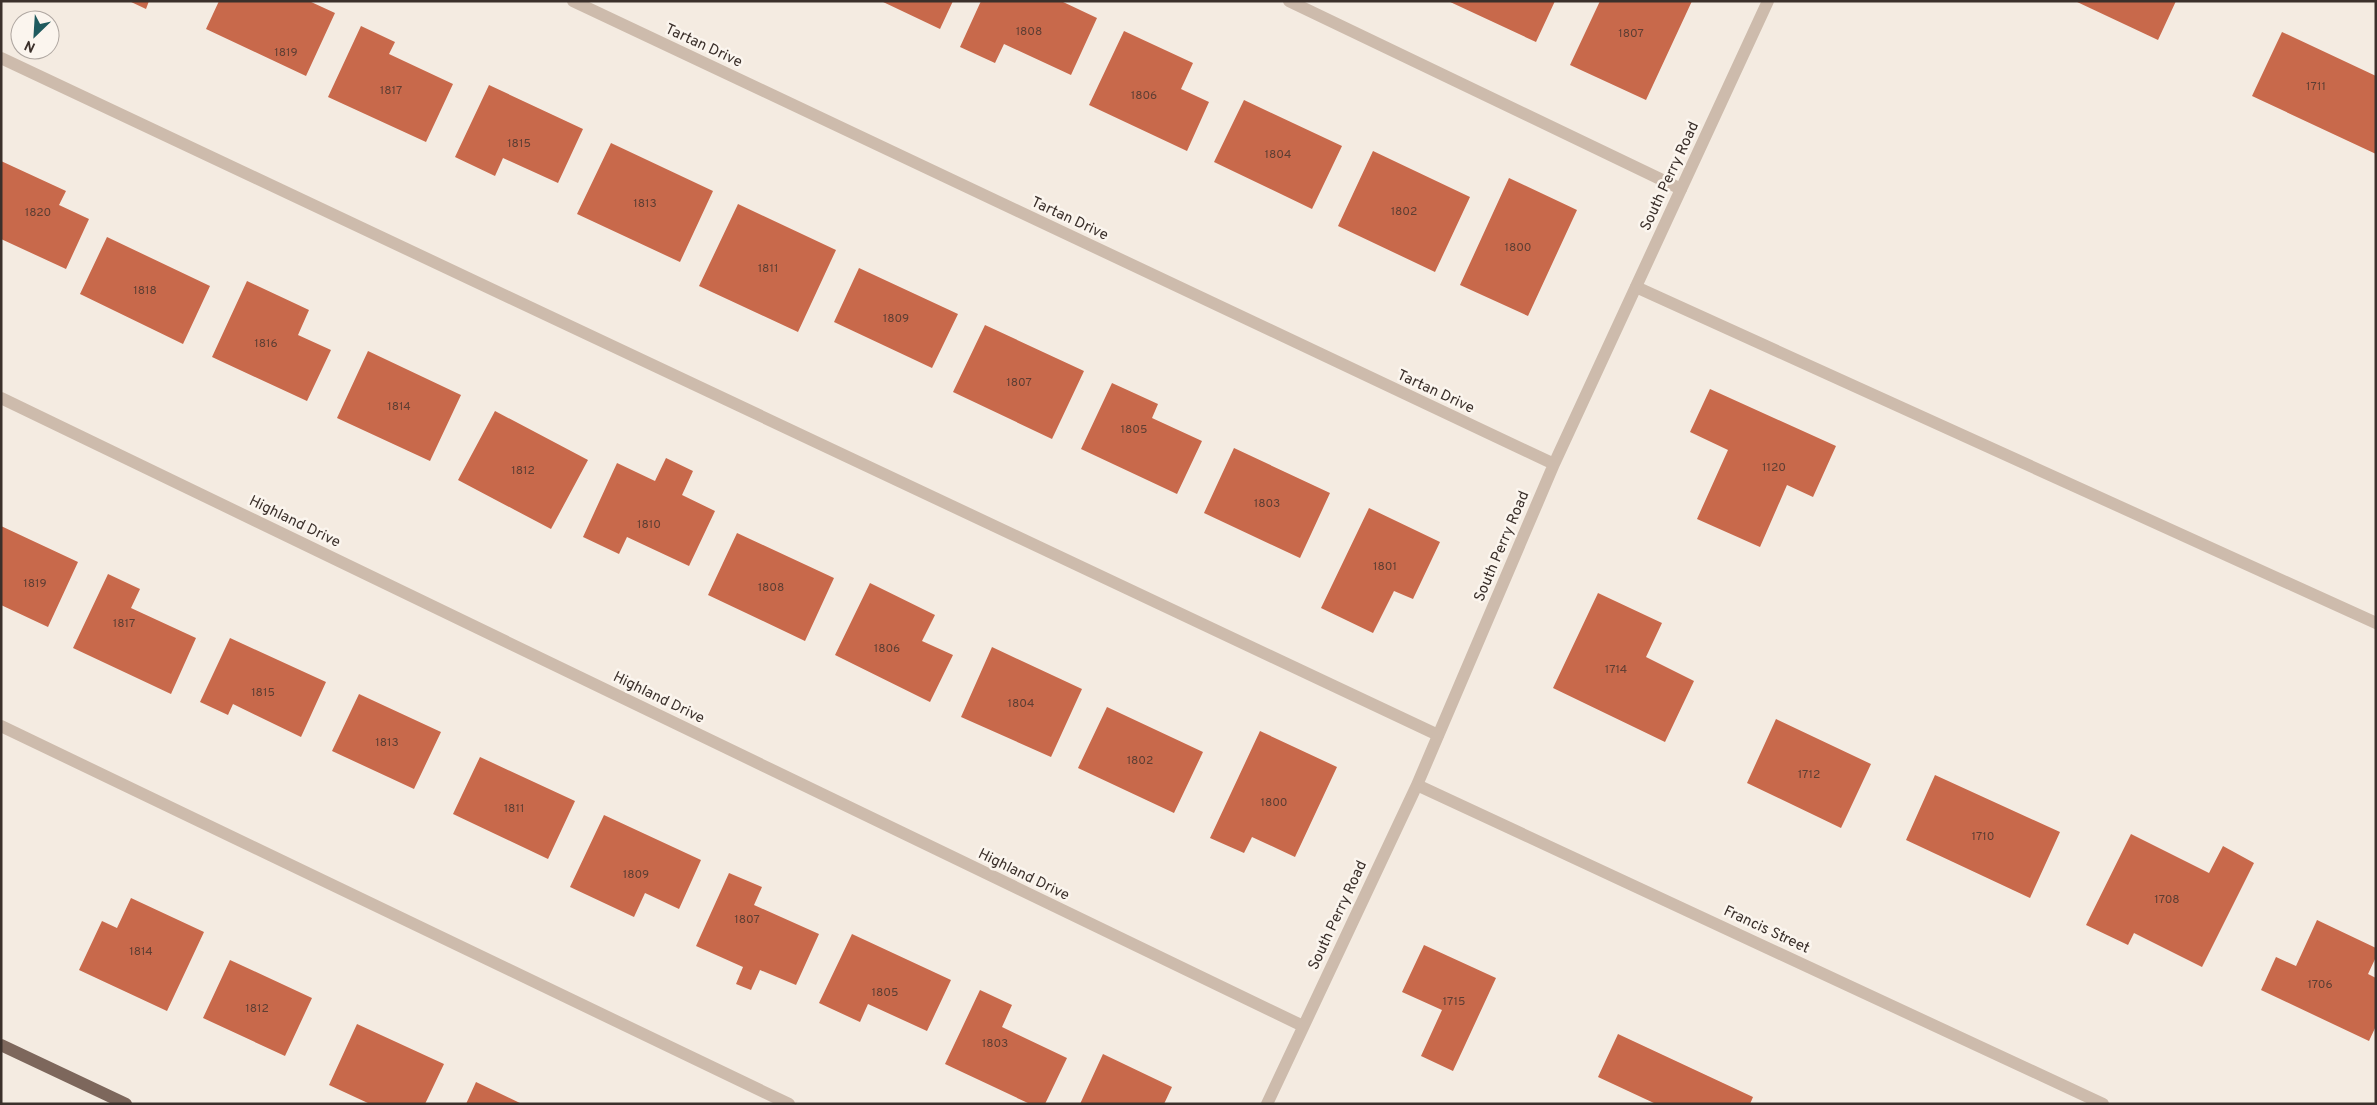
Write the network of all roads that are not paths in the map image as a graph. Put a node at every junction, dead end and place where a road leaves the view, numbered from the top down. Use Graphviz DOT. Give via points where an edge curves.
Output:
graph roads {
  1 [pos="573,1"];
  2 [pos="1289,1"];
  3 [pos="1768,1"];
  4 [pos="1,58"];
  5 [pos="1681,189"];
  6 [pos="1636,286"];
  7 [pos="1,398"];
  8 [pos="1554,464"];
  9 [pos="2376,623"];
  10 [pos="1,726"];
  11 [pos="1438,735"];
  12 [pos="1417,785"];
  13 [pos="1303,1026"];
  14 [pos="1,1045"];
  15 [pos="126,1104"];
  16 [pos="789,1104"];
  17 [pos="1267,1104"];
  18 [pos="2103,1104"];
  1 -- 8 [label="street, Tartan Drive"];
  2 -- 5 [label="street"];
  3 -- 5 [label="street, South Perry Road"];
  4 -- 11 [label="street"];
  5 -- 6 [label="street, South Perry Road"];
  6 -- 8 [label="street, South Perry Road"];
  6 -- 9 [label="street"];
  7 -- 13 [label="street, Highland Drive"];
  8 -- 11 [label="street, South Perry Road"];
  10 -- 16 [label="street"];
  11 -- 12 [label="street, South Perry Road"];
  12 -- 13 [label="street, South Perry Road"];
  12 -- 18 [label="street, Francis Street"];
  13 -- 17 [label="street, South Perry Road"];
  14 -- 15 [label="main road"];
}
